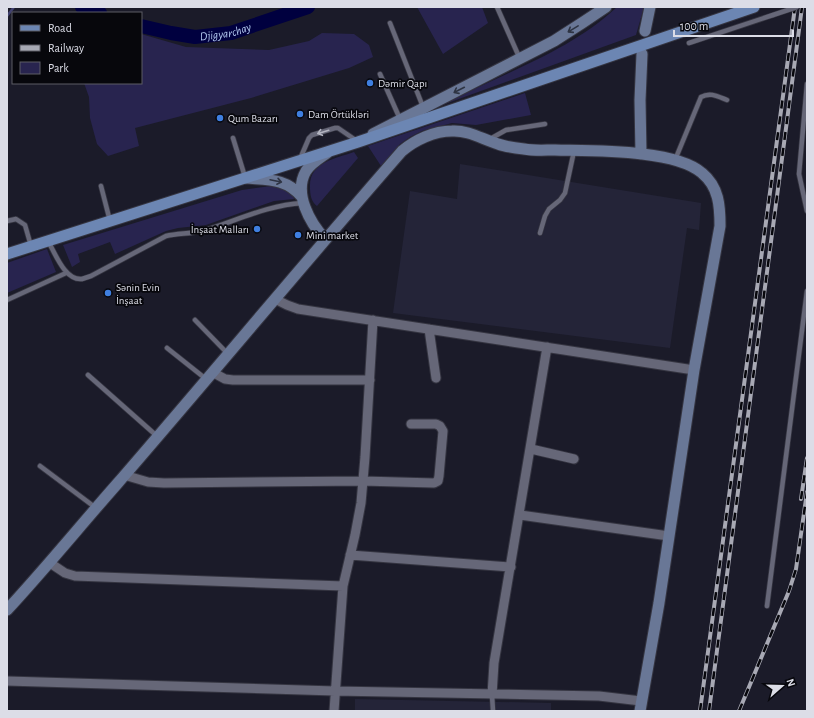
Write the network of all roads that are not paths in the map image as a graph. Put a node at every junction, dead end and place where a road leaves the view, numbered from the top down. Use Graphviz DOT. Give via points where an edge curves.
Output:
graph roads {
  1 [pos="497,7"];
  2 [pos="606,7"];
  3 [pos="650,7"];
  4 [pos="754,7"];
  5 [pos="797,7"];
  6 [pos="390,23"];
  7 [pos="645,31"];
  8 [pos="689,43"];
  9 [pos="642,54"];
  10 [pos="520,59"];
  11 [pos="380,74"];
  12 [pos="807,84"];
  13 [pos="727,100"];
  14 [pos="423,108"];
  15 [pos="400,119"];
  16 [pos="545,124"];
  17 [pos="233,138"];
  18 [pos="488,140"];
  19 [pos="358,142"];
  20 [pos="330,151"];
  21 [pos="574,151"];
  22 [pos="641,154"];
  23 [pos="299,160"];
  24 [pos="675,160"];
  25 [pos="245,178"];
  26 [pos="101,186"];
  27 [pos="303,200"];
  28 [pos="807,211"];
  29 [pos="7,221"];
  30 [pos="110,221"];
  31 [pos="540,233"];
  32 [pos="325,239"];
  33 [pos="48,241"];
  34 [pos="30,246"];
  35 [pos="7,254"];
  36 [pos="66,273"];
  37 [pos="807,291"];
  38 [pos="275,299"];
  39 [pos="7,300"];
  40 [pos="195,320"];
  41 [pos="374,320"];
  42 [pos="429,329"];
  43 [pos="547,347"];
  44 [pos="167,348"];
  45 [pos="228,354"];
  46 [pos="694,370"];
  47 [pos="88,375"];
  48 [pos="209,376"];
  49 [pos="436,378"];
  50 [pos="370,380"];
  51 [pos="411,424"];
  52 [pos="158,437"];
  53 [pos="531,449"];
  54 [pos="574,459"];
  55 [pos="40,466"];
  56 [pos="124,475"];
  57 [pos="363,481"];
  58 [pos="96,508"];
  59 [pos="520,515"];
  60 [pos="669,536"];
  61 [pos="350,555"];
  62 [pos="50,563"];
  63 [pos="511,567"];
  64 [pos="343,586"];
  65 [pos="767,606"];
  66 [pos="7,610"];
  67 [pos="7,681"];
  68 [pos="335,691"];
  69 [pos="492,695"];
  70 [pos="640,706"];
  71 [pos="334,711"];
  72 [pos="493,711"];
  1 -- 10 [label="lane"];
  2 -- 10 [label="main road, one-way" via="554,41"];
  3 -- 7 [label="main road"];
  4 -- 19 [label="main road"];
  5 -- 8 [label="lane, bridge"];
  6 -- 14 [label="lane"];
  9 -- 22 [label="main road"];
  10 -- 14 [label="main road, one-way"];
  11 -- 15 [label="lane"];
  12 -- 28 [label="lane" via="799,174"];
  13 -- 24 [label="lane" via="706,94 701,97"];
  14 -- 15 [label="main road"];
  15 -- 19 [label="main road"];
  16 -- 18 [label="lane" via="506,130"];
  17 -- 25 [label="lane"];
  18 -- 21 [label="main road" via="527,150"];
  18 -- 32 [label="main road" via="467,132 449,131 411,144"];
  19 -- 20 [label="main road"];
  19 -- 23 [label="lane, one-way" via="338,128 334,128 312,135"];
  20 -- 23 [label="main road"];
  20 -- 27 [label="main road" via="307,170 301,186"];
  21 -- 22 [label="main road"];
  21 -- 31 [label="lane" via="565,193 545,216"];
  22 -- 24 [label="main road"];
  23 -- 25 [label="main road"];
  24 -- 46 [label="main road" via="702,172 717,193 720,207 720,226"];
  25 -- 27 [label="main road, one-way" via="285,183 295,189"];
  25 -- 30 [label="main road"];
  26 -- 30 [label="lane"];
  27 -- 32 [label="main road" via="316,229"];
  27 -- 36 [label="lane" via="200,232 166,236 91,276 81,279 73,278"];
  29 -- 34 [label="lane" via="16,219 25,225"];
  30 -- 33 [label="main road"];
  32 -- 38 [label="main road"];
  33 -- 34 [label="main road"];
  33 -- 36 [label="lane"];
  34 -- 35 [label="main road"];
  36 -- 39 [label="lane"];
  37 -- 65 [label="lane"];
  38 -- 41 [label="street" via="298,309"];
  38 -- 45 [label="main road"];
  40 -- 45 [label="lane"];
  41 -- 42 [label="street"];
  41 -- 50 [label="street"];
  42 -- 43 [label="street"];
  42 -- 49 [label="street"];
  43 -- 46 [label="street"];
  43 -- 53 [label="street"];
  44 -- 48 [label="lane"];
  45 -- 48 [label="main road"];
  46 -- 60 [label="main road"];
  47 -- 52 [label="lane"];
  48 -- 50 [label="street" via="233,380"];
  48 -- 52 [label="main road"];
  50 -- 57 [label="street"];
  51 -- 57 [label="street" via="436,424 443,431 438,481"];
  52 -- 56 [label="main road"];
  53 -- 54 [label="street"];
  53 -- 59 [label="street"];
  55 -- 58 [label="lane"];
  56 -- 57 [label="street" via="148,482 164,483"];
  56 -- 58 [label="main road"];
  57 -- 61 [label="street" via="359,516"];
  58 -- 62 [label="main road"];
  59 -- 60 [label="street"];
  59 -- 63 [label="street"];
  60 -- 70 [label="main road"];
  61 -- 63 [label="street"];
  61 -- 64 [label="street"];
  62 -- 64 [label="street" via="75,576"];
  62 -- 66 [label="main road"];
  63 -- 69 [label="street" via="494,663"];
  64 -- 68 [label="street"];
  67 -- 68 [label="street"];
  68 -- 69 [label="street"];
  68 -- 71 [label="street"];
  69 -- 70 [label="street" via="599,696"];
  69 -- 72 [label="lane"];
}
